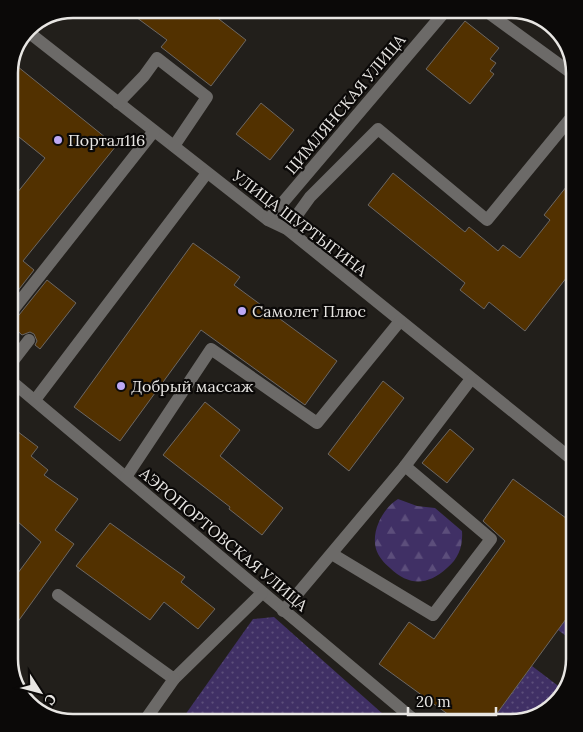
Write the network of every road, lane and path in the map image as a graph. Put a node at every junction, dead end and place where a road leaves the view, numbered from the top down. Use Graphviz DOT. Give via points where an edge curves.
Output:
graph roads {
  1 [pos="439,18"];
  2 [pos="495,18"];
  3 [pos="33,36"];
  4 [pos="565,69"];
  5 [pos="118,103"];
  6 [pos="566,124"];
  7 [pos="154,131"];
  8 [pos="174,146"];
  9 [pos="207,172"];
  10 [pos="268,220"];
  11 [pos="287,229"];
  12 [pos="18,304"];
  13 [pos="400,321"];
  14 [pos="29,340"];
  15 [pos="18,354"];
  16 [pos="471,379"];
  17 [pos="18,386"];
  18 [pos="35,400"];
  19 [pos="566,455"];
  20 [pos="405,466"];
  21 [pos="126,477"];
  22 [pos="332,554"];
  23 [pos="262,593"];
  24 [pos="58,595"];
  25 [pos="283,611"];
  26 [pos="174,679"];
  27 [pos="149,714"];
  28 [pos="407,714"];
  1 -- 10 [label="street, ЦИМЛЯНСКАЯ УЛИЦА"];
  2 -- 4 [label="street"];
  3 -- 5 [label="street, УЛИЦА ШУРТЫГИНА"];
  5 -- 7 [label="street, УЛИЦА ШУРТЫГИНА"];
  5 -- 8 [label="street" via="156,58 207,97"];
  6 -- 11 [label="street" via="487,220 378,129 310,197"];
  7 -- 8 [label="street, УЛИЦА ШУРТЫГИНА"];
  7 -- 12 [label="street"];
  8 -- 9 [label="street, УЛИЦА ШУРТЫГИНА"];
  9 -- 10 [label="street, УЛИЦА ШУРТЫГИНА"];
  9 -- 18 [label="street"];
  10 -- 11 [label="street, УЛИЦА ШУРТЫГИНА"];
  11 -- 13 [label="street, УЛИЦА ШУРТЫГИНА"];
  13 -- 16 [label="street, УЛИЦА ШУРТЫГИНА"];
  13 -- 21 [label="street" via="317,423 211,349"];
  14 -- 15 [label="street"];
  16 -- 19 [label="street, УЛИЦА ШУРТЫГИНА"];
  16 -- 20 [label="street"];
  17 -- 18 [label="street, АЭРОПОРТОВСКАЯ УЛИЦА"];
  18 -- 21 [label="street, АЭРОПОРТОВСКАЯ УЛИЦА"];
  20 -- 22 [label="street"];
  20 -- 22 [label="street" via="491,539 433,615"];
  21 -- 23 [label="street, АЭРОПОРТОВСКАЯ УЛИЦА"];
  22 -- 25 [label="street"];
  23 -- 25 [label="street, АЭРОПОРТОВСКАЯ УЛИЦА"];
  23 -- 26 [label="street"];
  24 -- 26 [label="street"];
  25 -- 28 [label="street, АЭРОПОРТОВСКАЯ УЛИЦА"];
  26 -- 27 [label="street"];
}
